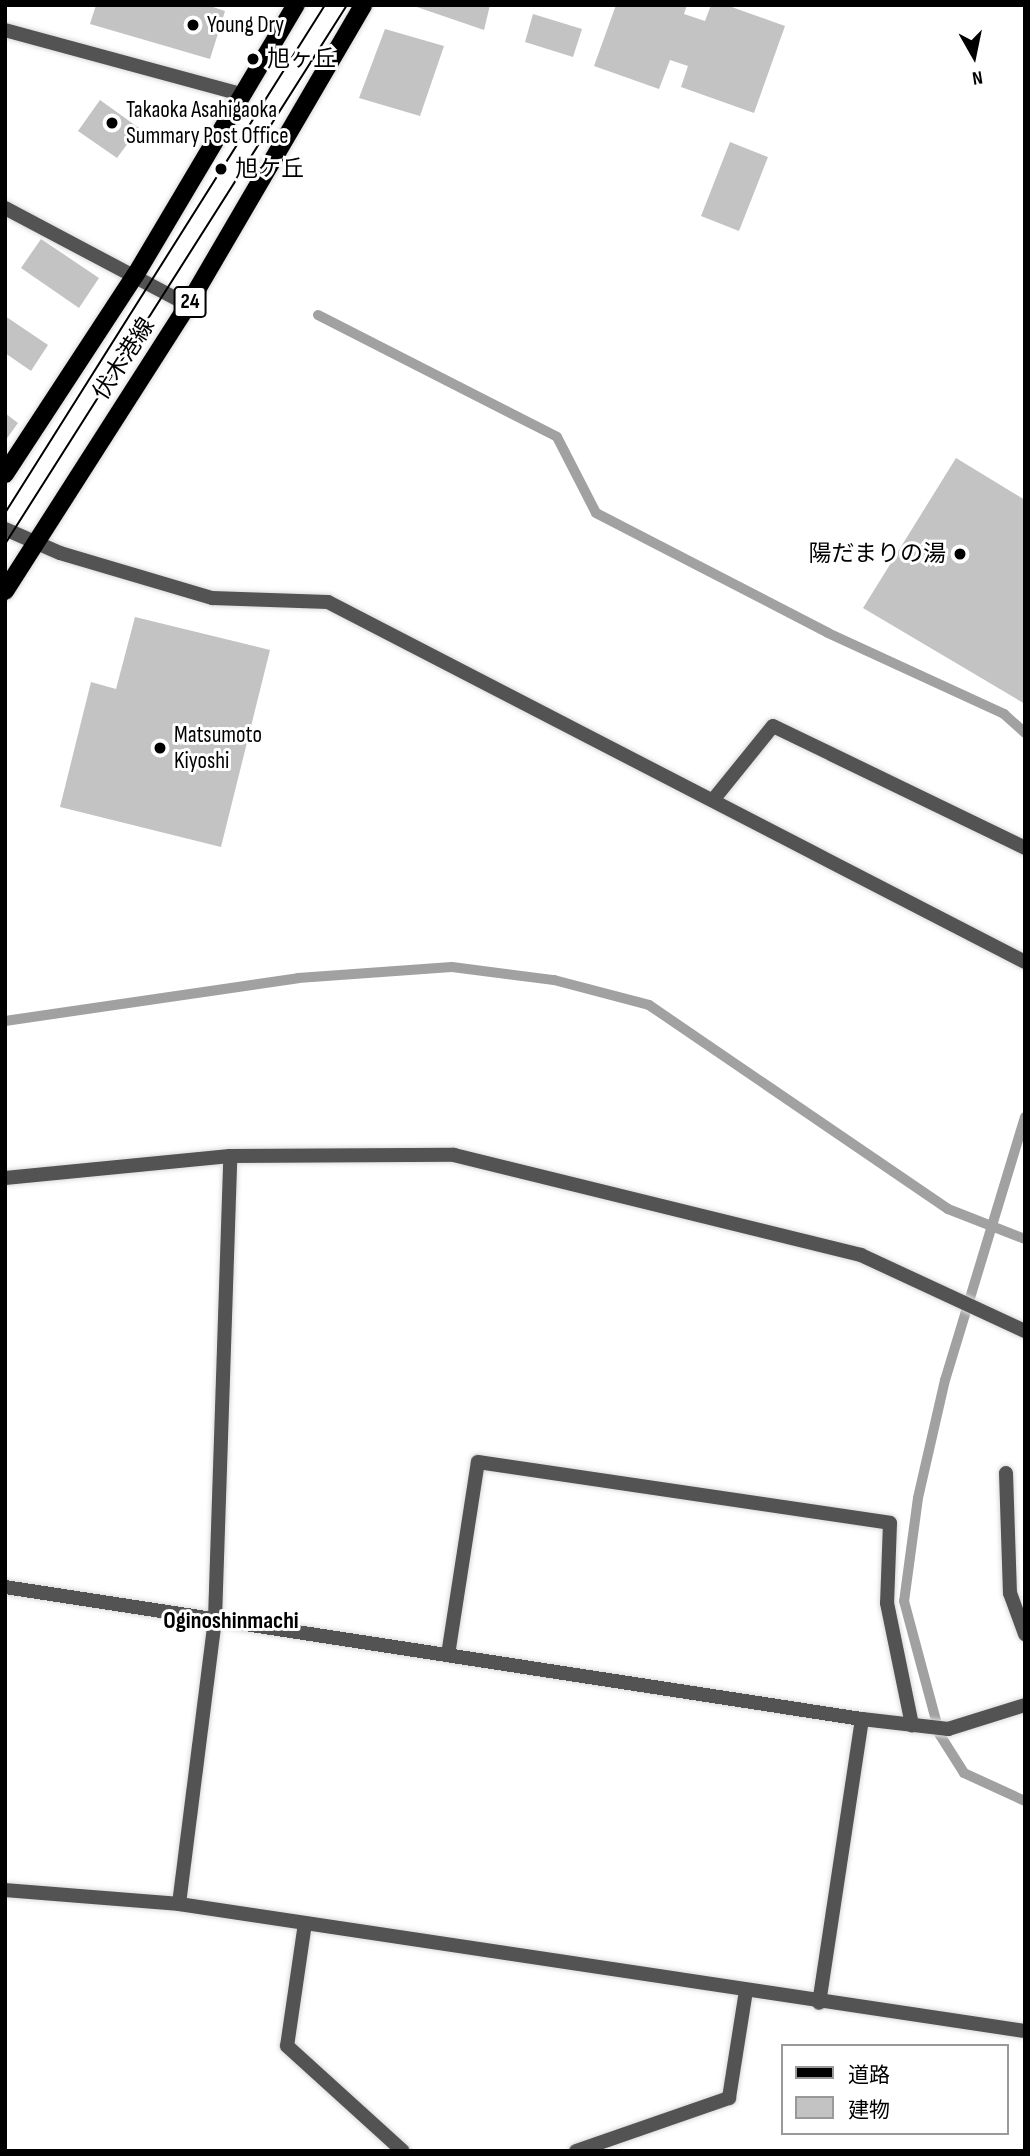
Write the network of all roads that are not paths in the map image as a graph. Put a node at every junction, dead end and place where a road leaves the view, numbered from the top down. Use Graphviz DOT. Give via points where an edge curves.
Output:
graph roads {
  1 [pos="296,5"];
  2 [pos="363,5"];
  3 [pos="5,30"];
  4 [pos="240,94"];
  5 [pos="6,208"];
  6 [pos="136,274"];
  7 [pos="188,305"];
  8 [pos="5,474"];
  9 [pos="5,529"];
  10 [pos="35,541"];
  11 [pos="5,591"];
  12 [pos="713,800"];
  13 [pos="1025,848"];
  14 [pos="1025,962"];
  15 [pos="230,1156"];
  16 [pos="5,1178"];
  17 [pos="1025,1331"];
  18 [pos="1006,1473"];
  19 [pos="5,1587"];
  20 [pos="215,1619"];
  21 [pos="1025,1634"];
  22 [pos="448,1655"];
  23 [pos="1025,1705"];
  24 [pos="862,1719"];
  25 [pos="912,1725"];
  26 [pos="5,1890"];
  27 [pos="179,1904"];
  28 [pos="304,1923"];
  29 [pos="746,1991"];
  30 [pos="819,2003"];
  31 [pos="1025,2031"];
  32 [pos="403,2151"];
  33 [pos="576,2151"];
  1 -- 4 [label="main road, 伏木港線"];
  2 -- 7 [label="main road, 伏木港線 / 24"];
  3 -- 4 [label="street"];
  4 -- 6 [label="main road, 伏木港線"];
  5 -- 6 [label="street"];
  6 -- 7 [label="street"];
  6 -- 8 [label="main road, 伏木港線"];
  7 -- 10 [label="main road, 伏木港線 / 24"];
  9 -- 10 [label="street"];
  10 -- 11 [label="main road, 伏木港線 / 24"];
  10 -- 12 [label="street" via="212,598 328,602"];
  12 -- 13 [label="street" via="773,726"];
  12 -- 14 [label="street"];
  15 -- 16 [label="street"];
  15 -- 17 [label="street" via="454,1155 531,1171 861,1255"];
  15 -- 20 [label="street"];
  18 -- 21 [label="street" via="1010,1593"];
  19 -- 20 [label="street"];
  20 -- 22 [label="street"];
  20 -- 27 [label="street"];
  22 -- 24 [label="street"];
  22 -- 25 [label="street" via="478,1462 890,1523 887,1604"];
  23 -- 25 [label="street" via="948,1729"];
  24 -- 25 [label="street"];
  24 -- 30 [label="street"];
  26 -- 27 [label="street"];
  27 -- 28 [label="street"];
  28 -- 29 [label="street"];
  28 -- 32 [label="street" via="287,2046"];
  29 -- 30 [label="street"];
  29 -- 33 [label="street" via="729,2098"];
  30 -- 31 [label="street"];
}
